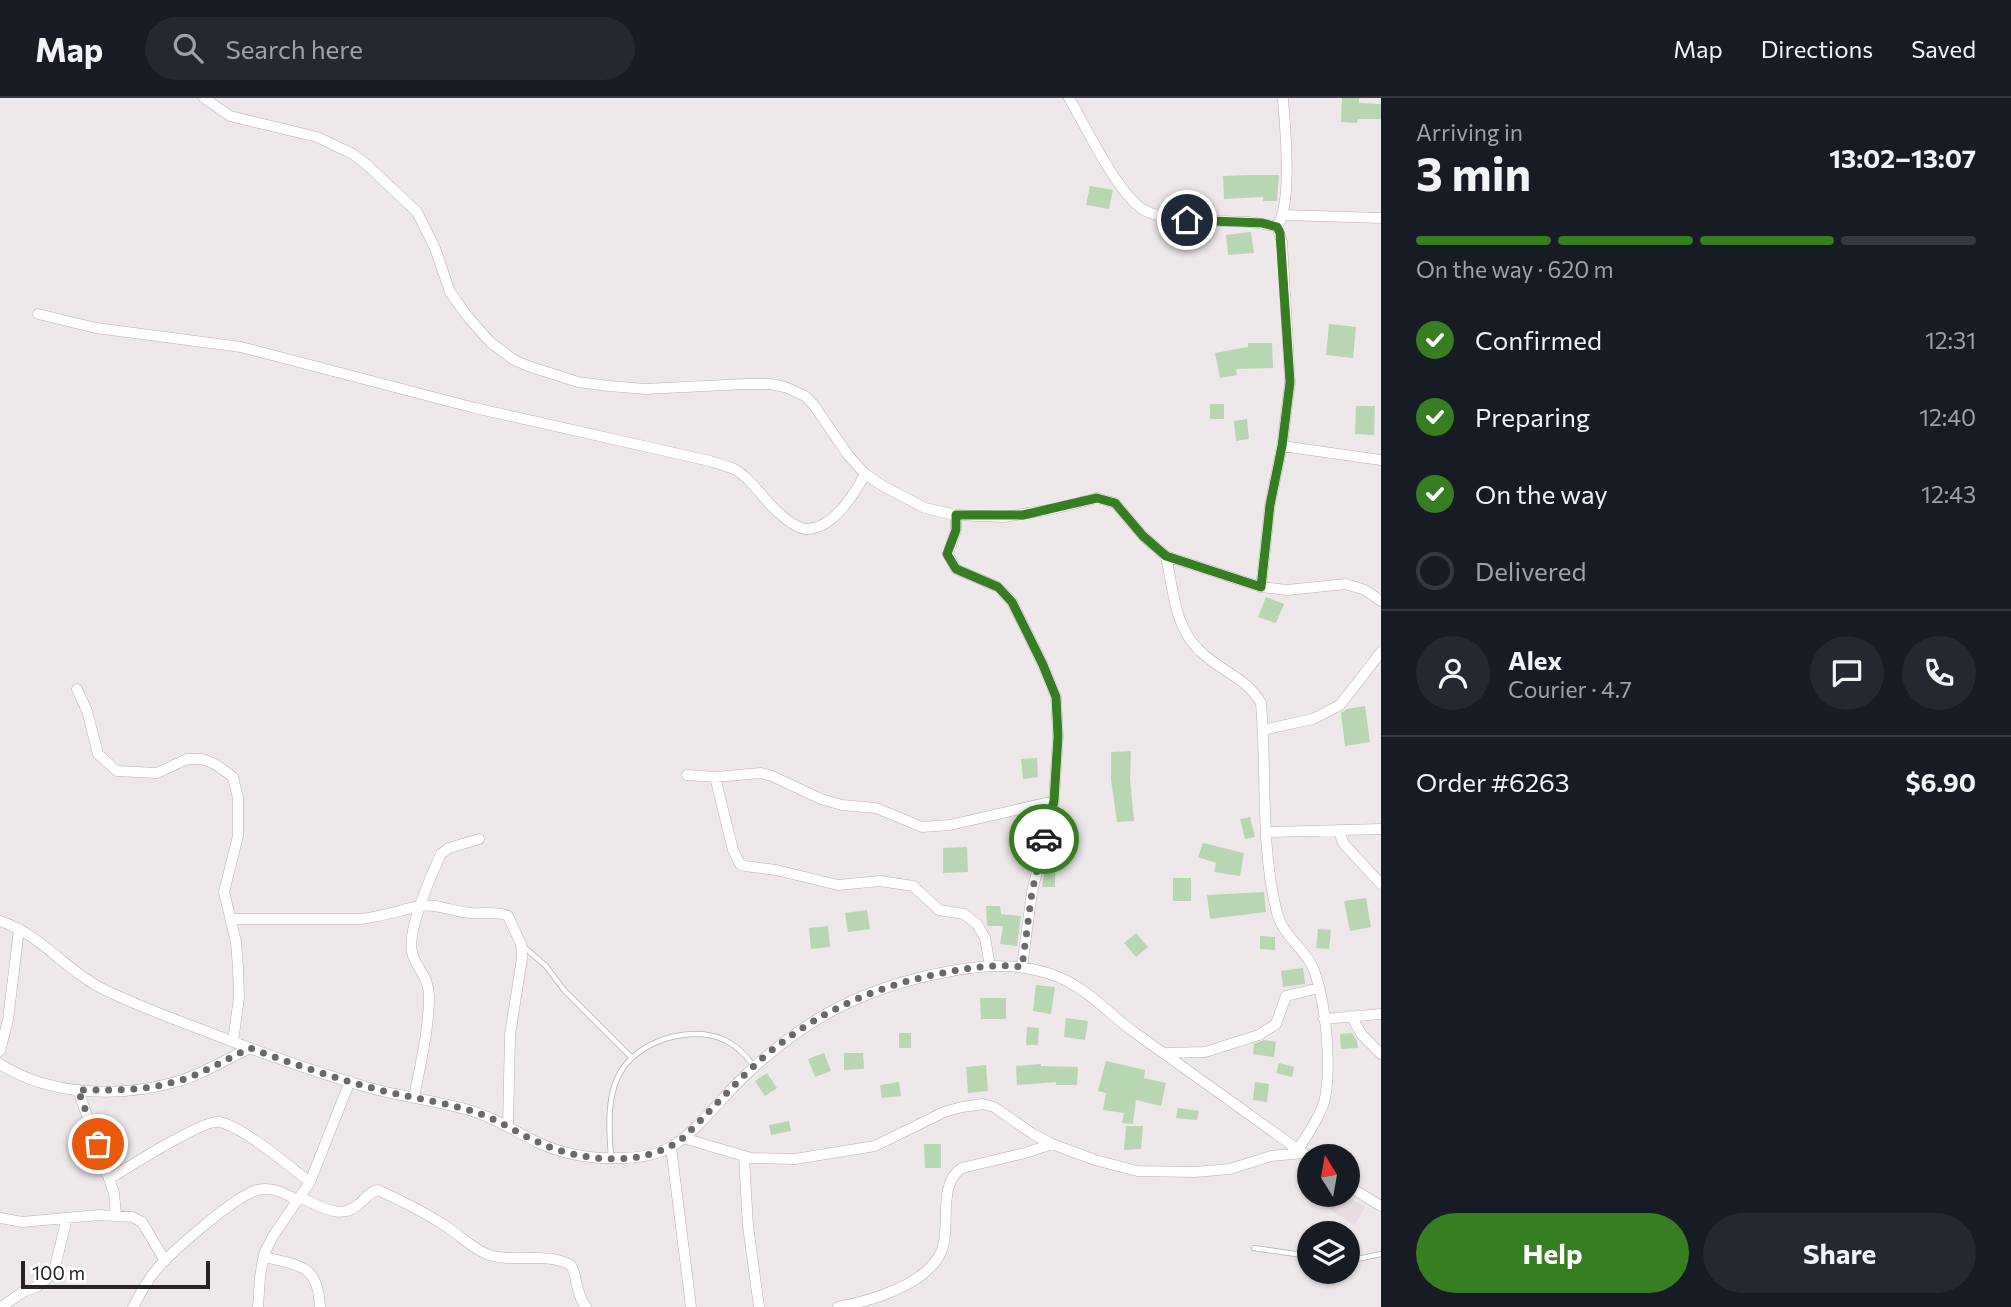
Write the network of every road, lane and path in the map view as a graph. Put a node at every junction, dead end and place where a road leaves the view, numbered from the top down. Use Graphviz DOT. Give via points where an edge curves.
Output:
graph roads {
  1 [pos="204,98"];
  2 [pos="1069,98"];
  3 [pos="1283,98"];
  4 [pos="1284,215"];
  5 [pos="1381,218"];
  6 [pos="1277,227"];
  7 [pos="38,314"];
  8 [pos="1282,446"];
  9 [pos="1381,460"];
  10 [pos="865,474"];
  11 [pos="956,515"];
  12 [pos="1166,556"];
  13 [pos="1261,587"];
  14 [pos="1381,601"];
  15 [pos="1381,652"];
  16 [pos="77,689"];
  17 [pos="1263,730"];
  18 [pos="687,775"];
  19 [pos="715,777"];
  20 [pos="1054,801"];
  21 [pos="1381,829"];
  22 [pos="1338,830"];
  23 [pos="1266,832"];
  24 [pos="479,839"];
  25 [pos="1381,884"];
  26 [pos="421,906"];
  27 [pos="231,919"];
  28 [pos="0,921"];
  29 [pos="19,929"];
  30 [pos="521,944"];
  31 [pos="990,966"];
  32 [pos="1022,967"];
  33 [pos="1319,988"];
  34 [pos="1381,1014"];
  35 [pos="1351,1016"];
  36 [pos="1324,1019"];
  37 [pos="233,1042"];
  38 [pos="250,1048"];
  39 [pos="0,1051"];
  40 [pos="1166,1053"];
  41 [pos="1381,1054"];
  42 [pos="632,1058"];
  43 [pos="0,1064"];
  44 [pos="754,1067"];
  45 [pos="350,1081"];
  46 [pos="78,1090"];
  47 [pos="414,1098"];
  48 [pos="508,1126"];
  49 [pos="683,1138"];
  50 [pos="1052,1144"];
  51 [pos="1307,1144"];
  52 [pos="671,1147"];
  53 [pos="1297,1150"];
  54 [pos="1297,1154"];
  55 [pos="744,1157"];
  56 [pos="611,1158"];
  57 [pos="109,1179"];
  58 [pos="310,1182"];
  59 [pos="1360,1193"];
  60 [pos="299,1199"];
  61 [pos="1381,1206"];
  62 [pos="116,1215"];
  63 [pos="0,1218"];
  64 [pos="67,1218"];
  65 [pos="1254,1248"];
  66 [pos="1297,1254"];
  67 [pos="1381,1254"];
  68 [pos="264,1257"];
  69 [pos="1360,1258"];
  70 [pos="165,1261"];
  71 [pos="1,1307"];
  72 [pos="133,1307"];
  73 [pos="258,1307"];
  74 [pos="320,1307"];
  75 [pos="586,1307"];
  76 [pos="691,1307"];
  77 [pos="759,1307"];
  78 [pos="838,1307"];
  1 -- 10 [label="street" via="230,116 317,137 366,164 417,212 456,302 490,342 514,359 578,382 609,386 785,387 813,404"];
  2 -- 6 [label="street" via="1114,176 1140,208 1187,220"];
  3 -- 4 [label="street"];
  4 -- 5 [label="street"];
  4 -- 6 [label="street"];
  6 -- 8 [label="street" via="1282,242 1290,366"];
  7 -- 10 [label="street" via="96,328 241,347 475,408 710,461 737,471 779,514 807,529 834,517"];
  8 -- 9 [label="street"];
  8 -- 13 [label="street"];
  10 -- 11 [label="street" via="925,508"];
  11 -- 12 [label="street" via="1023,515 1097,498 1115,503"];
  11 -- 20 [label="street" via="947,554 951,564 998,587 1012,602 1056,697"];
  12 -- 13 [label="street"];
  12 -- 17 [label="street" via="1186,631 1198,650 1253,689 1261,703"];
  13 -- 14 [label="street" via="1287,590 1346,584"];
  15 -- 17 [label="street" via="1340,705 1313,719"];
  16 -- 27 [label="street" via="98,754 117,771 157,773 187,759 202,759 233,777 238,836 224,892"];
  17 -- 23 [label="street"];
  18 -- 19 [label="street"];
  19 -- 20 [label="street" via="761,773 821,799 876,808 922,827"];
  19 -- 31 [label="street" via="740,864 838,885 880,881 913,886 939,910 964,914 977,924 985,938"];
  20 -- 32 [label="street" via="1032,892"];
  21 -- 22 [label="street"];
  22 -- 23 [label="street"];
  22 -- 25 [label="street" via="1344,844"];
  23 -- 33 [label="street" via="1281,925 1309,961"];
  24 -- 26 [label="street" via="441,854"];
  26 -- 27 [label="street" via="360,919"];
  26 -- 30 [label="street" via="505,914"];
  26 -- 47 [label="street" via="411,949 428,981 429,998"];
  27 -- 37 [label="street" via="239,997"];
  28 -- 29 [label="street"];
  29 -- 37 [label="street" via="90,983"];
  29 -- 39 [label="street"];
  30 -- 42 [label="lane"];
  30 -- 48 [label="street" via="510,1035"];
  31 -- 32 [label="street"];
  31 -- 44 [label="street" via="873,991 829,1012"];
  32 -- 40 [label="street" via="1088,993"];
  33 -- 36 [label="street"];
  33 -- 40 [label="street" via="1286,996 1276,1024 1259,1035 1205,1052"];
  34 -- 35 [label="street"];
  35 -- 36 [label="street"];
  35 -- 41 [label="street"];
  36 -- 51 [label="street" via="1326,1092"];
  37 -- 38 [label="street"];
  38 -- 45 [label="street"];
  38 -- 46 [label="street" via="171,1083"];
  40 -- 53 [label="street"];
  42 -- 44 [label="lane" via="661,1040 712,1036 729,1042"];
  42 -- 56 [label="lane" via="615,1083"];
  43 -- 46 [label="street" via="38,1082"];
  44 -- 49 [label="street"];
  45 -- 47 [label="street"];
  45 -- 58 [label="street"];
  46 -- 57 [label="street"];
  47 -- 48 [label="street"];
  48 -- 56 [label="street" via="566,1153"];
  49 -- 52 [label="street"];
  49 -- 55 [label="street"];
  50 -- 54 [label="street" via="1116,1166 1161,1172 1230,1169 1271,1156"];
  50 -- 55 [label="street" via="982,1104 944,1112 875,1146 795,1159"];
  50 -- 78 [label="street" via="956,1172 948,1194 942,1250 936,1260 897,1289"];
  52 -- 56 [label="street" via="648,1156"];
  52 -- 76 [label="street"];
  55 -- 77 [label="street"];
  57 -- 58 [label="street" via="200,1126 217,1121 236,1129"];
  57 -- 62 [label="street"];
  58 -- 60 [label="street"];
  59 -- 61 [label="street"];
  60 -- 68 [label="street"];
  60 -- 70 [label="street" via="275,1190 249,1192"];
  60 -- 75 [label="street" via="341,1212 353,1209 378,1190 482,1252 571,1265"];
  62 -- 64 [label="street"];
  62 -- 70 [label="street" via="142,1222"];
  63 -- 64 [label="street" via="22,1222"];
  64 -- 71 [label="street" via="51,1275"];
  65 -- 66 [label="lane"];
  67 -- 69 [label="lane"];
  68 -- 73 [label="street"];
  68 -- 74 [label="street" via="307,1271 319,1286"];
  70 -- 72 [label="street"];
}
